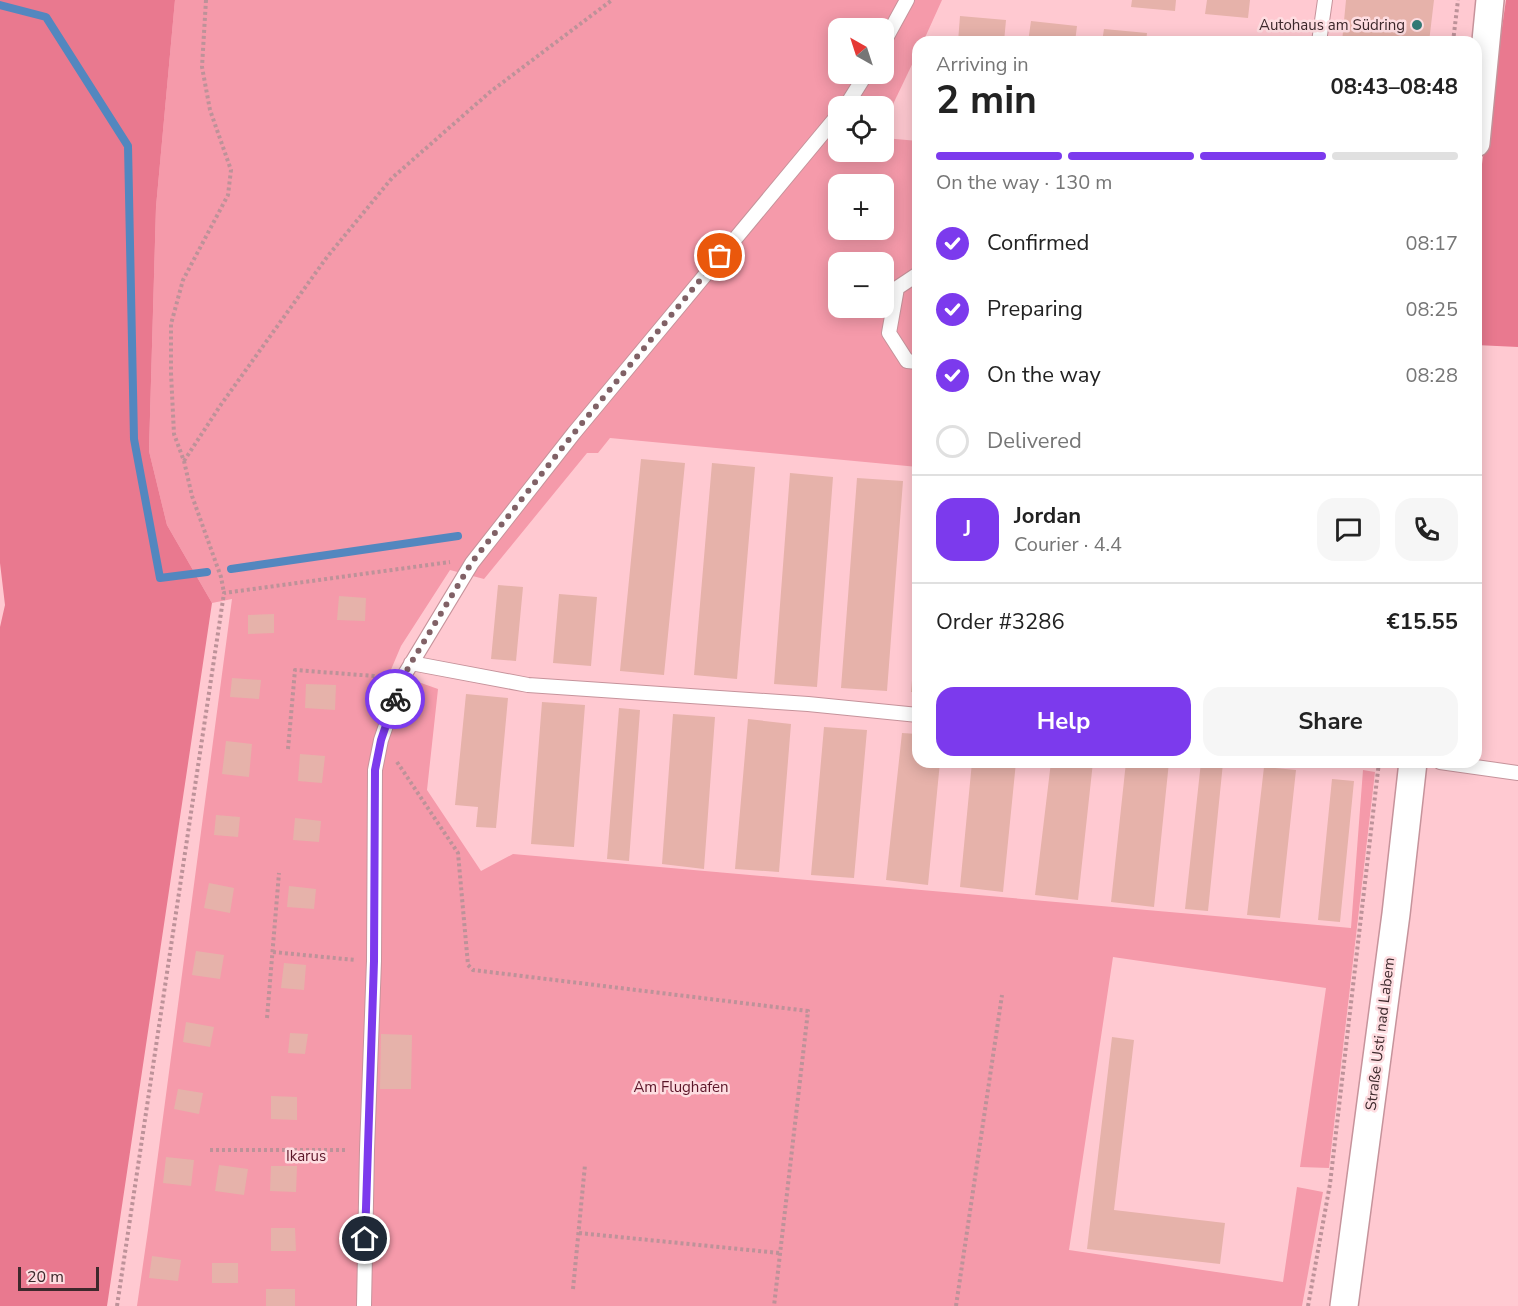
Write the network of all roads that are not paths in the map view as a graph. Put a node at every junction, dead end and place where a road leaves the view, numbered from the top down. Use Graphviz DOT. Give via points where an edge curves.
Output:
graph roads {
  1 [pos="907,0"];
  2 [pos="1325,0"];
  3 [pos="1490,0"];
  4 [pos="894,24"];
  5 [pos="1320,36"];
  6 [pos="1482,82"];
  7 [pos="828,127"];
  8 [pos="912,278"];
  9 [pos="912,361"];
  10 [pos="411,663"];
  11 [pos="912,714"];
  12 [pos="1412,768"];
  13 [pos="1482,768"];
  14 [pos="1518,773"];
  15 [pos="364,1306"];
  16 [pos="1344,1306"];
  1 -- 4 [label="lane"];
  2 -- 5 [label="lane"];
  3 -- 6 [label="street"];
  7 -- 10 [label="lane" via="472,562"];
  8 -- 9 [label="lane" via="897,288 889,333 907,361"];
  10 -- 11 [label="lane" via="528,685"];
  10 -- 15 [label="lane" via="381,740 375,770"];
  12 -- 16 [label="street, Straße Usti nad Labem"];
  13 -- 14 [label="lane"];
}
